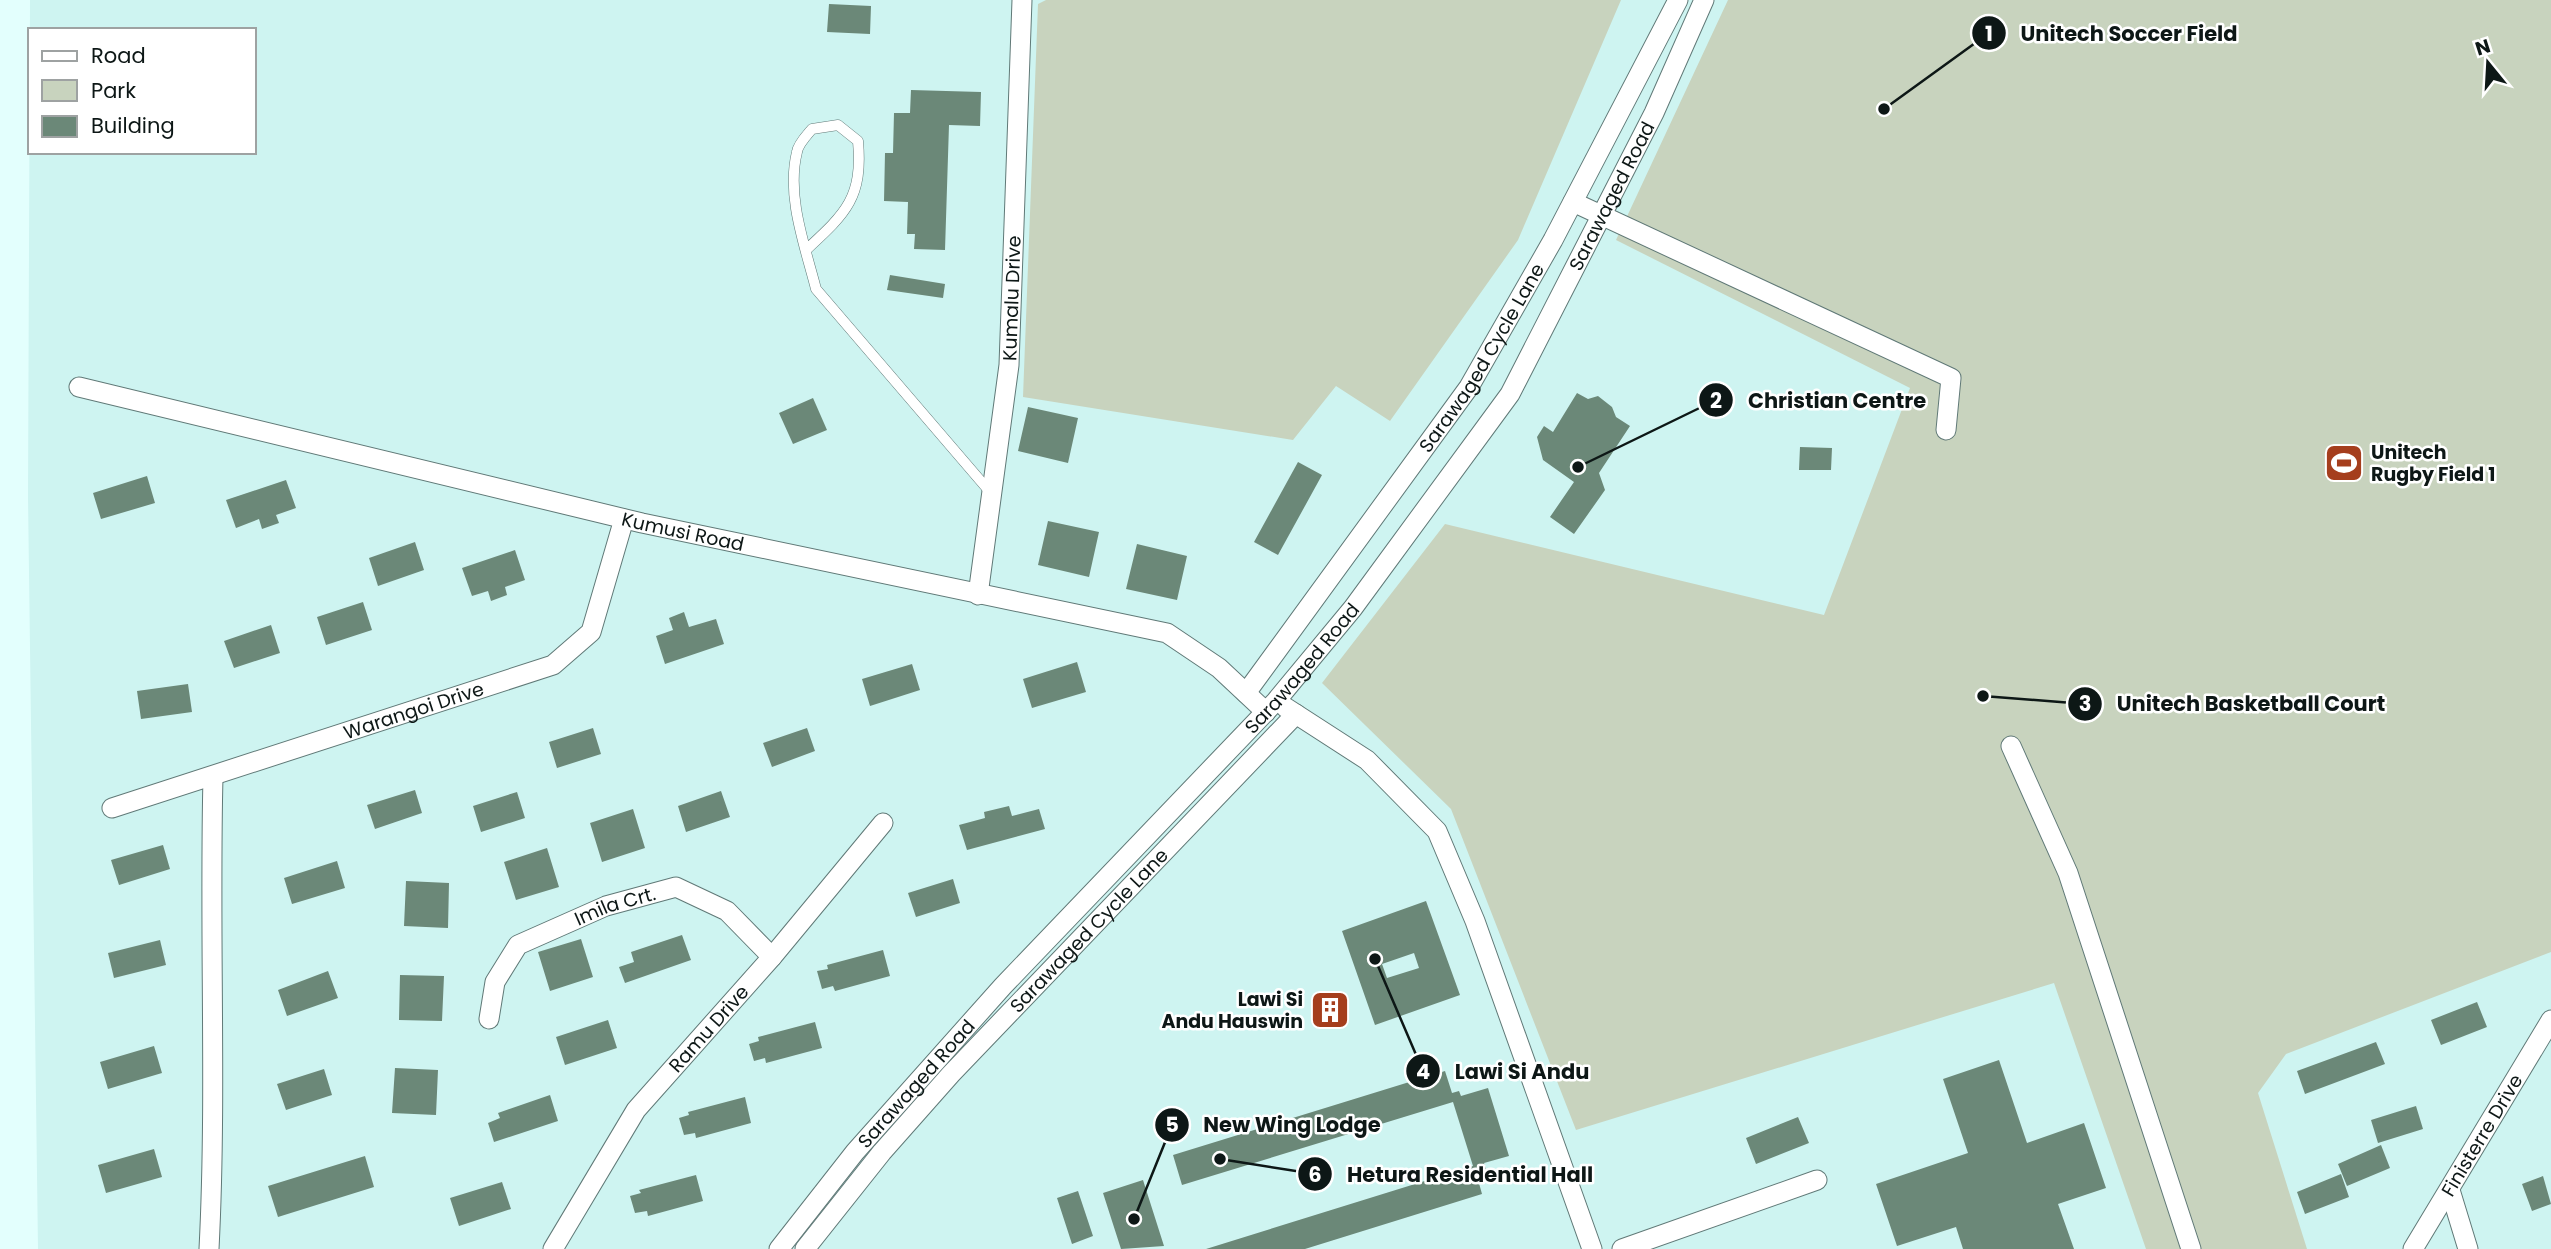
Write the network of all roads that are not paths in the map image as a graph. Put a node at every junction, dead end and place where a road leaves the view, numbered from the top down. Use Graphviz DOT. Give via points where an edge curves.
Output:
graph roads {
  1 [pos="1022,0"];
  2 [pos="1678,0"];
  3 [pos="1704,0"];
  4 [pos="1573,202"];
  5 [pos="806,250"];
  6 [pos="79,387"];
  7 [pos="1946,430"];
  8 [pos="991,493"];
  9 [pos="624,519"];
  10 [pos="978,594"];
  11 [pos="1245,693"];
  12 [pos="1271,707"];
  13 [pos="1296,714"];
  14 [pos="2011,746"];
  15 [pos="213,778"];
  16 [pos="112,808"];
  17 [pos="883,823"];
  18 [pos="772,957"];
  19 [pos="489,1019"];
  20 [pos="2551,1020"];
  21 [pos="1817,1180"];
  22 [pos="2450,1190"];
  23 [pos="209,1249"];
  24 [pos="553,1249"];
  25 [pos="779,1249"];
  26 [pos="805,1249"];
  27 [pos="1592,1249"];
  28 [pos="1622,1249"];
  29 [pos="2191,1249"];
  30 [pos="2413,1249"];
  31 [pos="2468,1249"];
  1 -- 8 [label="street, Kumalu Drive" via="1009,365"];
  2 -- 4 [label="street, Sarawaged Cycle Lane"];
  3 -- 12 [label="street, Sarawaged Road" via="1654,113 1510,394 1353,608"];
  4 -- 7 [label="street" via="1951,378"];
  4 -- 11 [label="street, Sarawaged Cycle Lane" via="1469,387"];
  5 -- 5 [label="lane" via="794,197 797,150 812,129 838,125 858,141 861,170 845,214"];
  5 -- 8 [label="lane" via="816,289"];
  6 -- 9 [label="street, Kumusi Road"];
  8 -- 10 [label="street, Kumalu Drive"];
  9 -- 10 [label="street, Kumusi Road"];
  9 -- 15 [label="street, Warangoi Drive" via="591,632 553,665"];
  10 -- 11 [label="street, Kumusi Road" via="1167,633 1219,668"];
  11 -- 12 [label="street, Kumusi Road"];
  12 -- 13 [label="street, Kumusi Road"];
  12 -- 25 [label="street, Sarawaged Road" via="1003,986 855,1152"];
  13 -- 26 [label="street, Sarawaged Cycle Lane" via="951,1074"];
  13 -- 27 [label="street, Kumusi Road" via="1367,760 1437,831 1475,921"];
  14 -- 29 [label="street" via="2068,873"];
  15 -- 16 [label="street, Warangoi Drive"];
  15 -- 23 [label="street"];
  17 -- 18 [label="street, Ramu Drive"];
  18 -- 19 [label="street, Imila Crt." via="727,911 676,887 607,906 518,945 495,982"];
  18 -- 24 [label="street, Ramu Drive" via="636,1110"];
  20 -- 22 [label="street, Finisterre Drive"];
  21 -- 28 [label="street"];
  22 -- 30 [label="street, Finisterre Drive"];
  22 -- 31 [label="street"];
}
